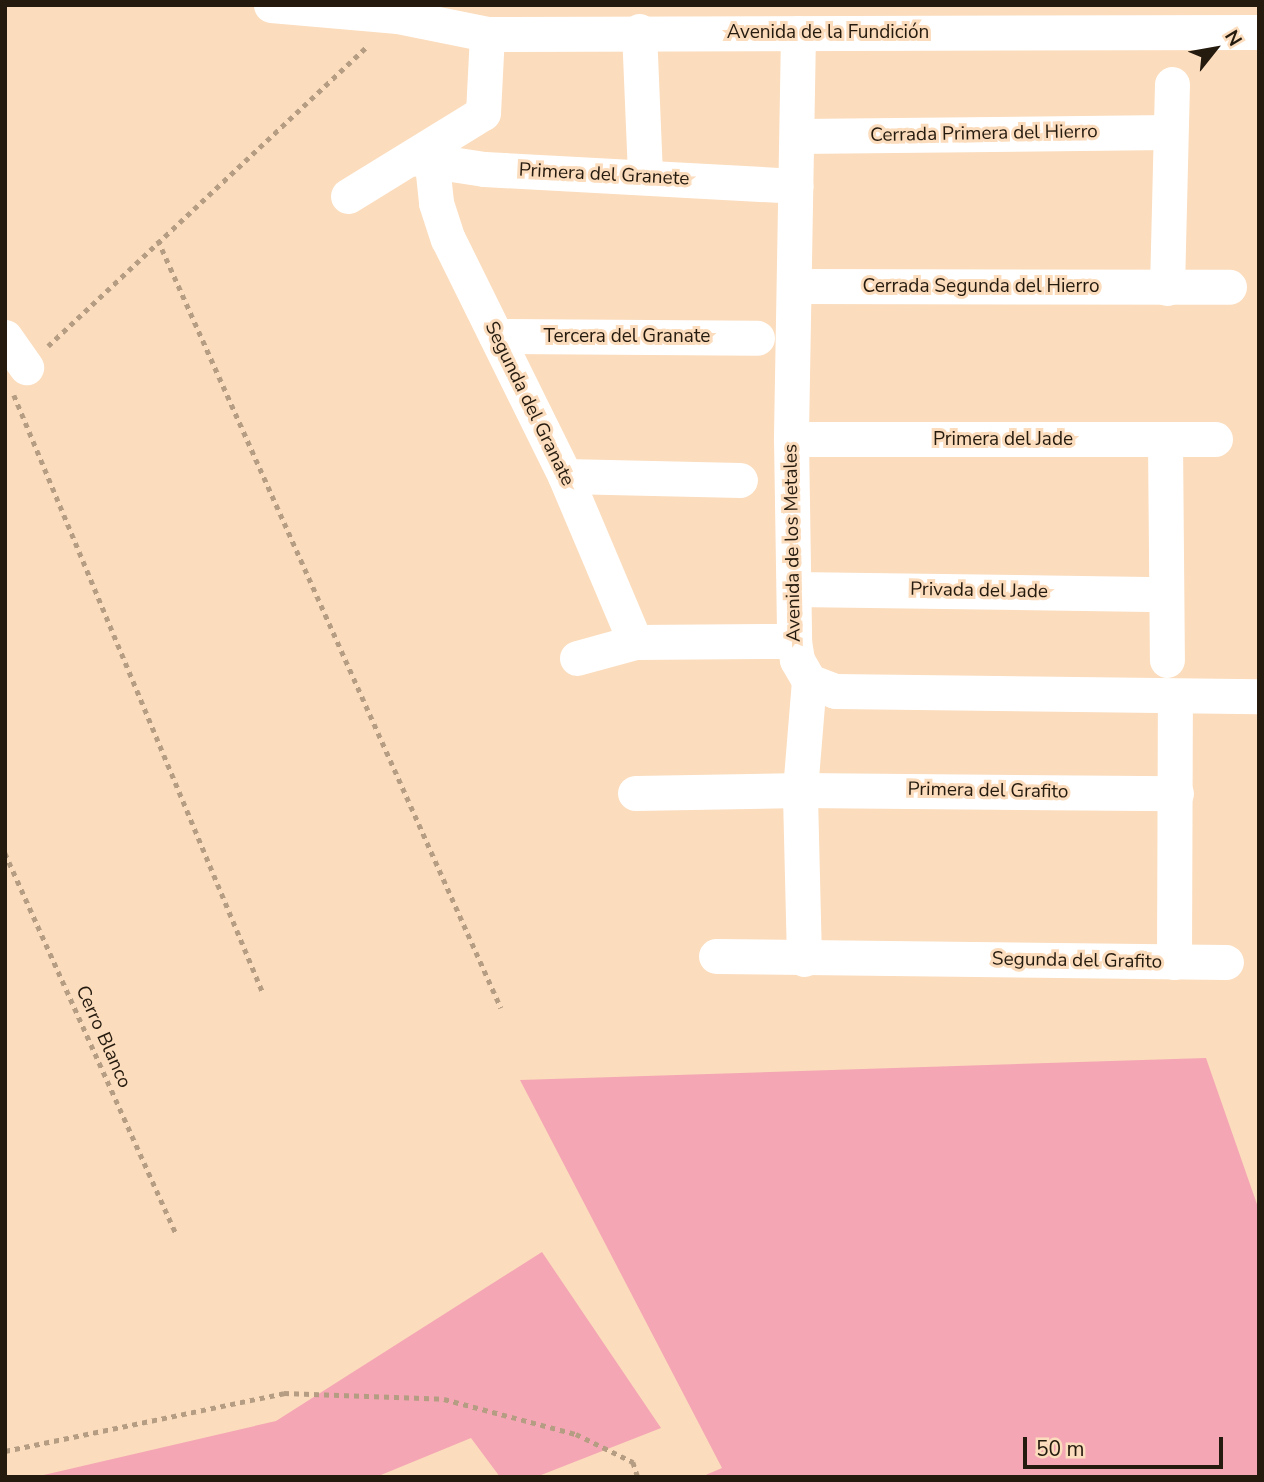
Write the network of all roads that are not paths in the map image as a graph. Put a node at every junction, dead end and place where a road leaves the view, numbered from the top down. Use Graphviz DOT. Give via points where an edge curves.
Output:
graph roads {
  1 [pos="271,5"];
  2 [pos="385,10"];
  3 [pos="639,31"];
  4 [pos="1259,32"];
  5 [pos="798,33"];
  6 [pos="487,34"];
  7 [pos="1172,84"];
  8 [pos="484,113"];
  9 [pos="1170,132"];
  10 [pos="798,136"];
  11 [pos="422,161"];
  12 [pos="484,169"];
  13 [pos="645,176"];
  14 [pos="796,187"];
  15 [pos="348,196"];
  16 [pos="794,286"];
  17 [pos="1229,287"];
  18 [pos="1167,288"];
  19 [pos="496,336"];
  20 [pos="5,337"];
  21 [pos="757,338"];
  22 [pos="26,367"];
  23 [pos="791,439"];
  24 [pos="1215,439"];
  25 [pos="1165,440"];
  26 [pos="565,477"];
  27 [pos="740,480"];
  28 [pos="794,589"];
  29 [pos="1165,594"];
  30 [pos="794,641"];
  31 [pos="635,642"];
  32 [pos="577,658"];
  33 [pos="1167,660"];
  34 [pos="809,681"];
  35 [pos="1259,696"];
  36 [pos="1175,698"];
  37 [pos="800,790"];
  38 [pos="635,793"];
  39 [pos="1176,793"];
  40 [pos="716,956"];
  41 [pos="804,959"];
  42 [pos="1174,962"];
  43 [pos="1226,962"];
  1 -- 2 [label="street, Avenida de la Fundición"];
  2 -- 6 [label="street, Avenida de la Fundición"];
  3 -- 5 [label="street, Avenida de la Fundición"];
  3 -- 6 [label="street, Avenida de la Fundición"];
  3 -- 13 [label="street"];
  4 -- 5 [label="street, Avenida de la Fundición"];
  5 -- 10 [label="street, Avenida de los Metales"];
  6 -- 8 [label="street"];
  7 -- 9 [label="street"];
  8 -- 11 [label="street"];
  8 -- 12 [label="street"];
  9 -- 10 [label="street, Cerrada Primera del Hierro"];
  9 -- 18 [label="street"];
  10 -- 14 [label="street, Avenida de los Metales"];
  11 -- 12 [label="street, Primera del Granete"];
  11 -- 15 [label="street"];
  11 -- 19 [label="street, Segunda del Granate" via="448,239"];
  12 -- 13 [label="street, Primera del Granete"];
  13 -- 14 [label="street, Primera del Granete"];
  14 -- 16 [label="street, Avenida de los Metales"];
  16 -- 18 [label="street, Cerrada Segunda del Hierro"];
  16 -- 23 [label="street, Avenida de los Metales"];
  17 -- 18 [label="street, Cerrada Segunda del Hierro"];
  19 -- 21 [label="street, Tercera del Granate"];
  19 -- 26 [label="street, Segunda del Granate"];
  20 -- 22 [label="street"];
  23 -- 25 [label="street, Primera del Jade"];
  23 -- 28 [label="street, Avenida de los Metales"];
  24 -- 25 [label="street, Primera del Jade"];
  25 -- 29 [label="street"];
  26 -- 27 [label="street"];
  26 -- 31 [label="street, Segunda del Granate"];
  28 -- 29 [label="street, Privada del Jade"];
  28 -- 30 [label="street, Avenida de los Metales"];
  29 -- 33 [label="street"];
  30 -- 31 [label="street"];
  30 -- 34 [label="street, Avenida de los Metales" via="797,660"];
  31 -- 32 [label="street"];
  34 -- 36 [label="street" via="835,691"];
  34 -- 37 [label="street"];
  35 -- 36 [label="street"];
  36 -- 39 [label="street, Segunda del Grafito"];
  37 -- 38 [label="street, Primera del Grafito"];
  37 -- 39 [label="street, Primera del Grafito"];
  37 -- 41 [label="street"];
  39 -- 42 [label="street, Segunda del Grafito"];
  40 -- 41 [label="street, Segunda del Grafito"];
  41 -- 42 [label="street, Segunda del Grafito"];
  42 -- 43 [label="street"];
}
